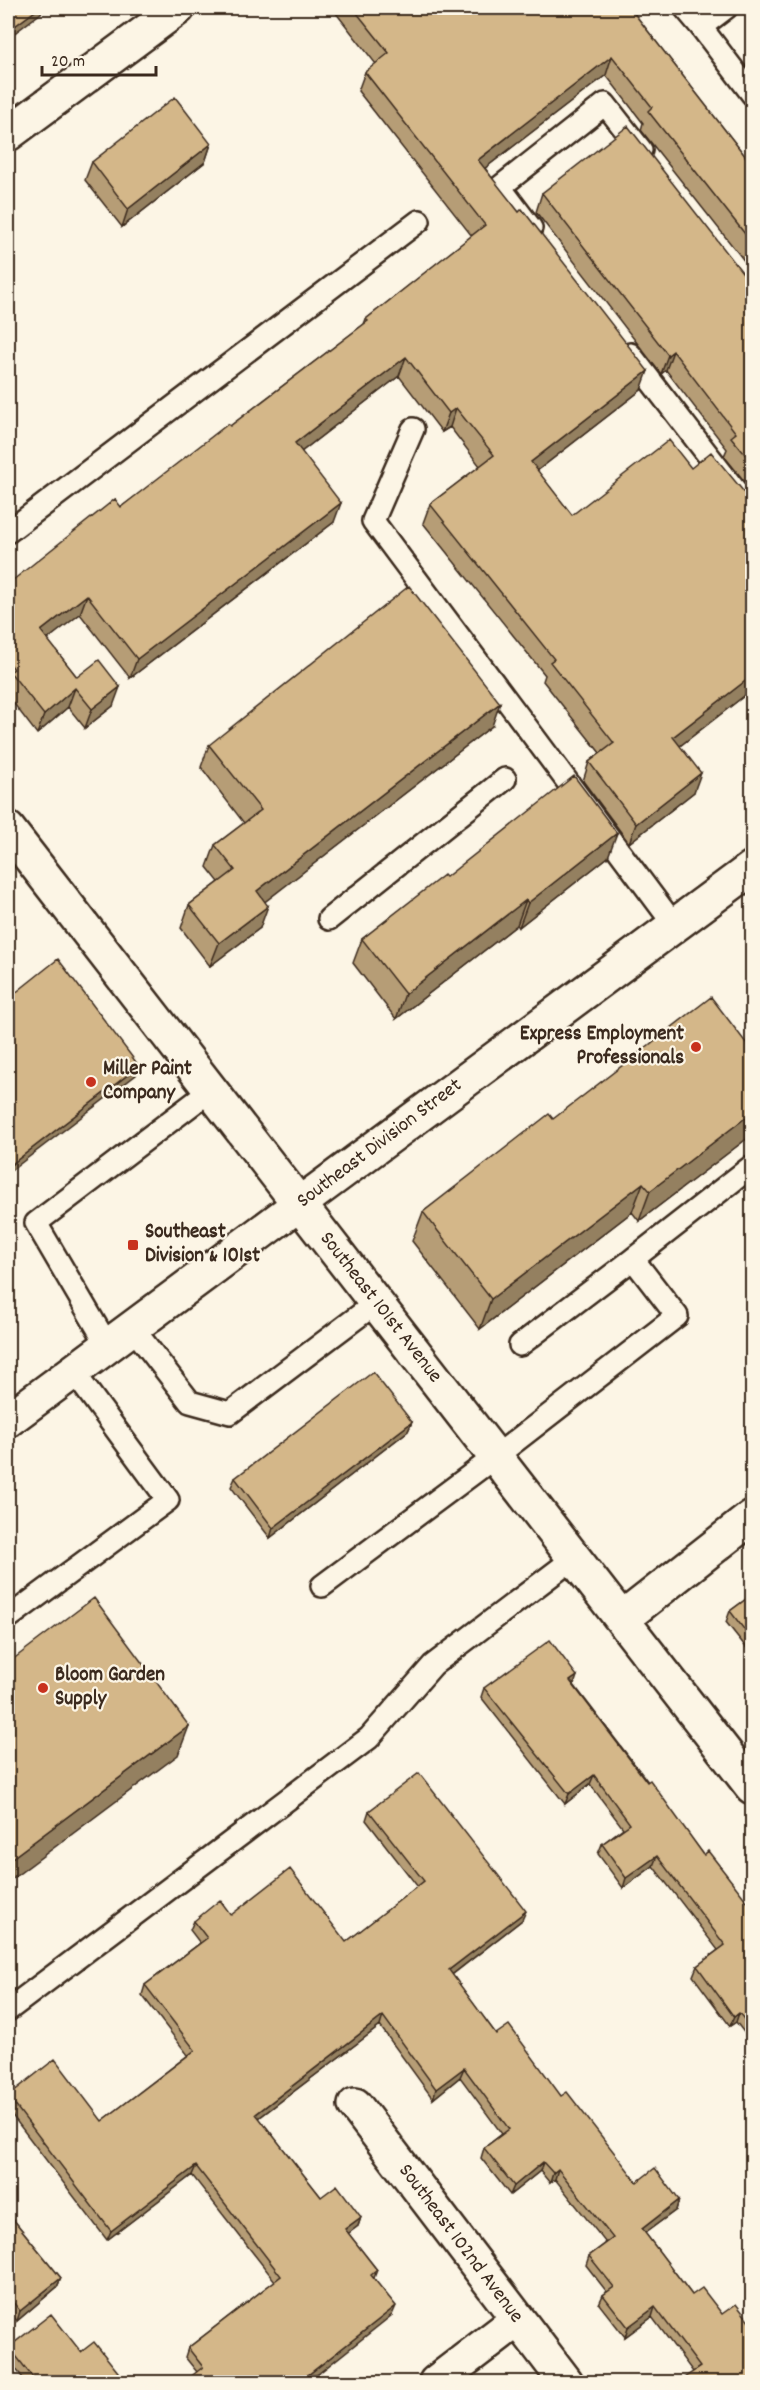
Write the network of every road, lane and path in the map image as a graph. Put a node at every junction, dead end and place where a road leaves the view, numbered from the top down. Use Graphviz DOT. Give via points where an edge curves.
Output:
graph roads {
  1 [pos="178,8"];
  2 [pos="685,8"];
  3 [pos="726,8"];
  4 [pos="701,27"];
  5 [pos="753,94"];
  6 [pos="8,134"];
  7 [pos="657,170"];
  8 [pos="419,221"];
  9 [pos="543,243"];
  10 [pos="615,336"];
  11 [pos="413,429"];
  12 [pos="753,512"];
  13 [pos="8,532"];
  14 [pos="505,779"];
  15 [pos="8,829"];
  16 [pos="753,868"];
  17 [pos="328,919"];
  18 [pos="675,926"];
  19 [pos="211,1090"];
  20 [pos="753,1166"];
  21 [pos="298,1204"];
  22 [pos="633,1259"];
  23 [pos="376,1303"];
  24 [pos="120,1337"];
  25 [pos="520,1345"];
  26 [pos="73,1371"];
  27 [pos="8,1420"];
  28 [pos="495,1457"];
  29 [pos="753,1517"];
  30 [pos="574,1558"];
  31 [pos="322,1586"];
  32 [pos="8,1618"];
  33 [pos="622,1619"];
  34 [pos="753,1787"];
  35 [pos="8,2010"];
  36 [pos="356,2105"];
  37 [pos="517,2320"];
  38 [pos="436,2382"];
  39 [pos="566,2382"];
  1 -- 6 [label="street"];
  2 -- 4 [label="lane"];
  3 -- 4 [label="lane"];
  4 -- 5 [label="lane"];
  7 -- 9 [label="lane" via="605,104 500,188"];
  8 -- 13 [label="lane"];
  10 -- 12 [label="lane"];
  11 -- 18 [label="lane" via="373,521"];
  14 -- 17 [label="lane"];
  15 -- 19 [label="street, Southeast 101st Avenue"];
  16 -- 18 [label="street, Southeast Division Street"];
  18 -- 21 [label="street, Southeast Division Street"];
  19 -- 21 [label="street, Southeast 101st Avenue"];
  19 -- 24 [label="lane" via="36,1223"];
  20 -- 22 [label="lane"];
  21 -- 23 [label="street, Southeast 101st Avenue"];
  21 -- 24 [label="street, Southeast Division Street"];
  22 -- 25 [label="lane"];
  22 -- 28 [label="lane" via="677,1316"];
  23 -- 24 [label="lane" via="230,1413 190,1402"];
  23 -- 28 [label="street, Southeast 101st Avenue"];
  24 -- 26 [label="street, Southeast Division Street"];
  26 -- 27 [label="street, Southeast Division Street"];
  26 -- 32 [label="lane" via="168,1500"];
  28 -- 30 [label="street, Southeast 101st Avenue"];
  28 -- 31 [label="lane"];
  29 -- 33 [label="street"];
  30 -- 33 [label="street, Southeast 101st Avenue"];
  30 -- 35 [label="lane" via="433,1665 369,1738"];
  33 -- 34 [label="street, Southeast 101st Avenue"];
  36 -- 37 [label="street, Southeast 102nd Avenue"];
  37 -- 38 [label="street"];
  37 -- 39 [label="street, Southeast 102nd Avenue"];
}
